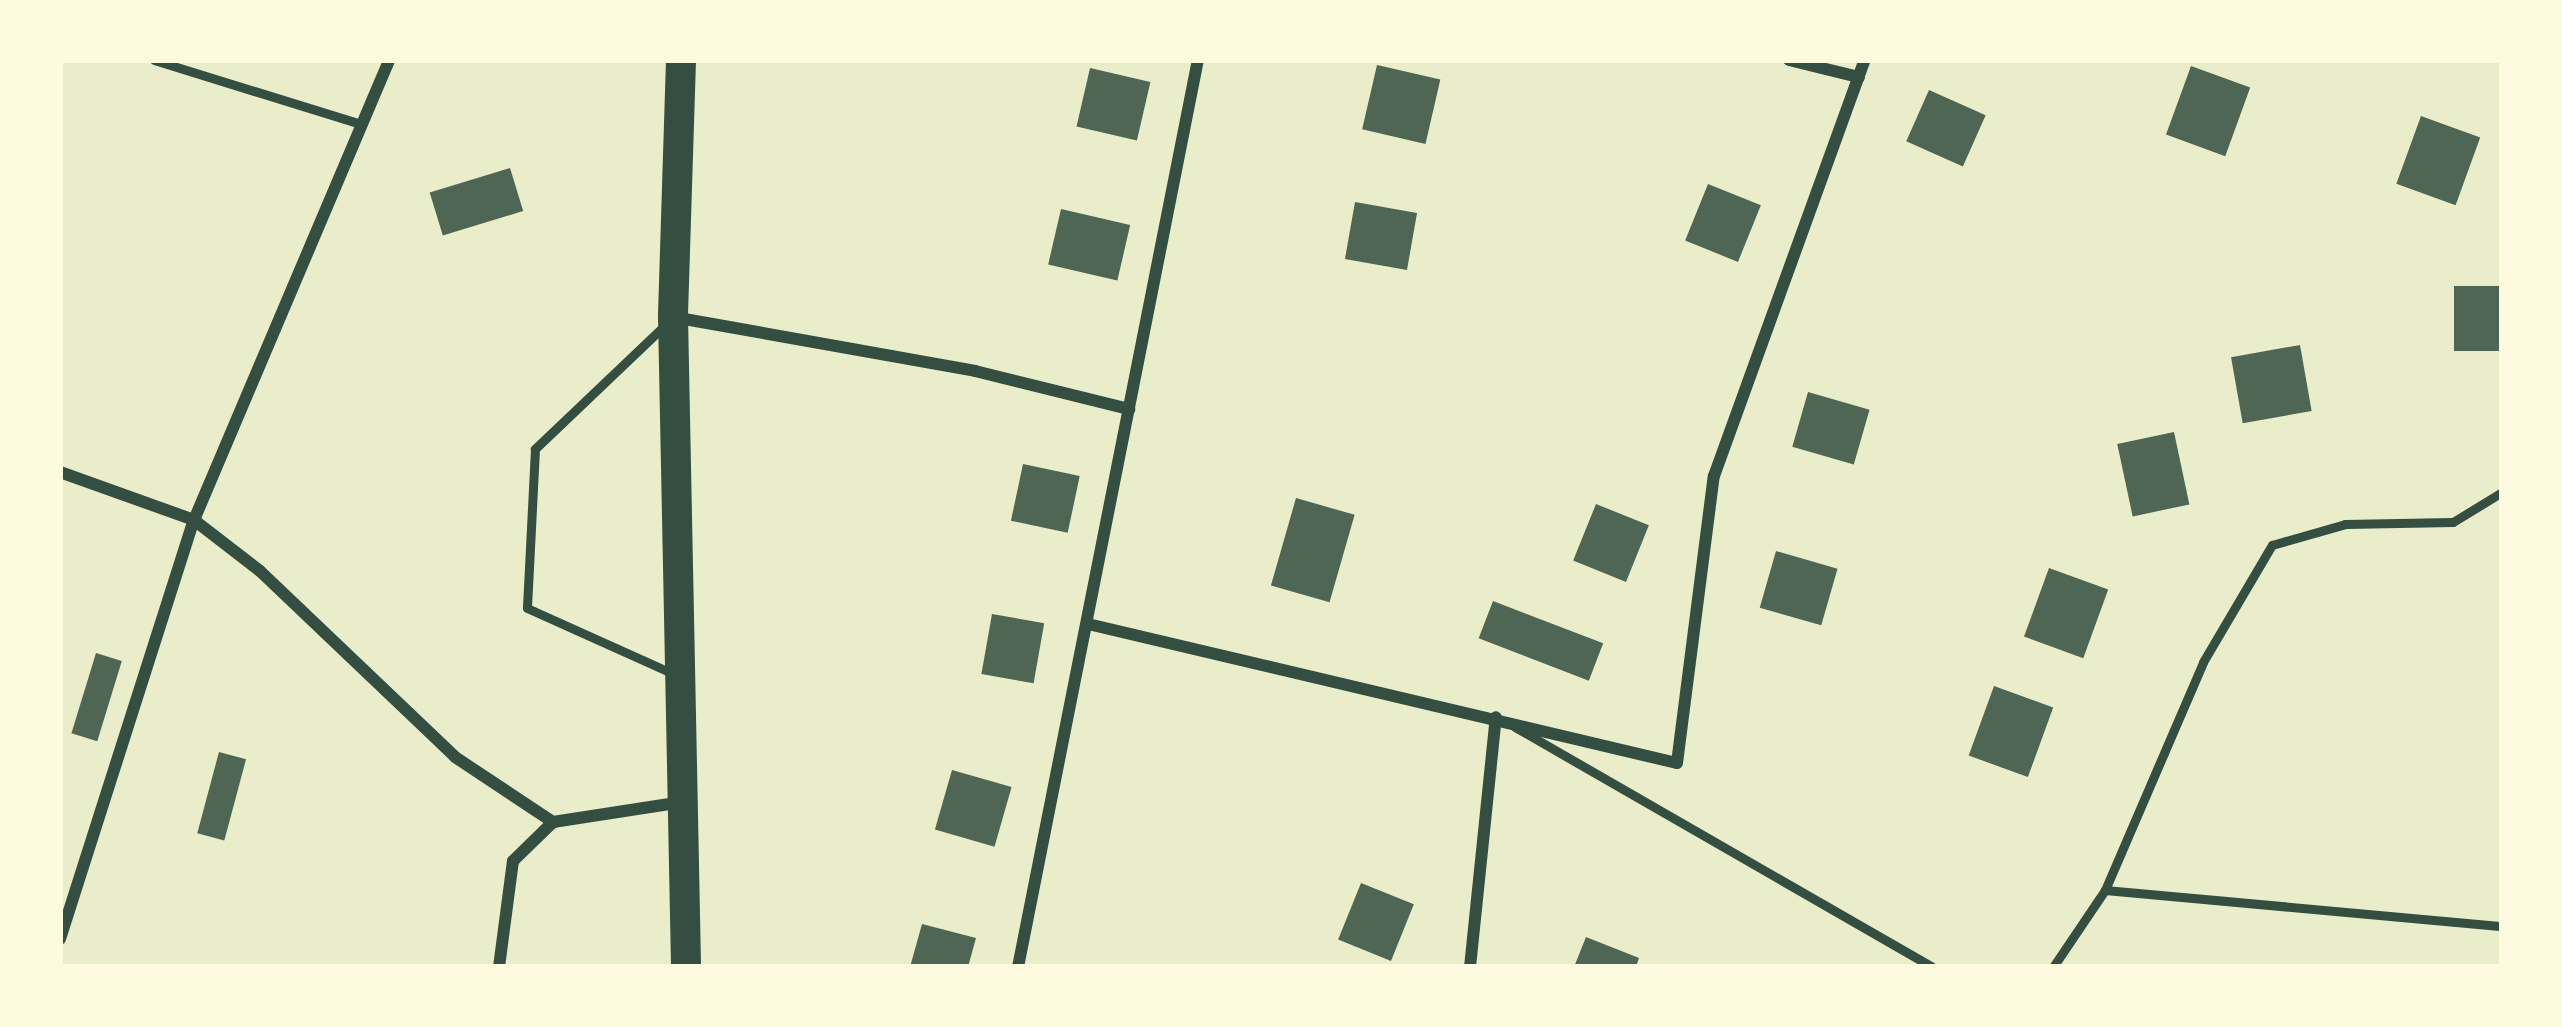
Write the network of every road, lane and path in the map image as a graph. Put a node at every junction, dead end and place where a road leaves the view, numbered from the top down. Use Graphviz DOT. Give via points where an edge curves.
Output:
graph roads {
  1 [pos="154,60"];
  2 [pos="389,60"];
  3 [pos="681,60"];
  4 [pos="1198,60"];
  5 [pos="1790,60"];
  6 [pos="1865,60"];
  7 [pos="1859,77"];
  8 [pos="361,124"];
  9 [pos="674,317"];
  10 [pos="1129,409"];
  11 [pos="60,472"];
  12 [pos="2502,492"];
  13 [pos="194,520"];
  14 [pos="1088,624"];
  15 [pos="680,677"];
  16 [pos="1496,717"];
  17 [pos="683,802"];
  18 [pos="554,822"];
  19 [pos="2105,890"];
  20 [pos="2502,926"];
  21 [pos="60,939"];
  22 [pos="2051,966"];
  23 [pos="499,967"];
  24 [pos="686,967"];
  25 [pos="1018,967"];
  26 [pos="1470,967"];
  27 [pos="1932,967"];
  1 -- 8 [label="lane"];
  2 -- 8 [label="street"];
  3 -- 9 [label="main road"];
  4 -- 10 [label="street"];
  5 -- 7 [label="street"];
  6 -- 7 [label="street"];
  7 -- 16 [label="street" via="1714,476 1677,763"];
  8 -- 13 [label="street"];
  9 -- 10 [label="street" via="975,370"];
  9 -- 15 [label="main road"];
  9 -- 15 [label="lane" via="535,449 527,608"];
  10 -- 14 [label="street"];
  11 -- 13 [label="street"];
  12 -- 19 [label="lane" via="2453,522 2345,524 2272,545 2203,662"];
  13 -- 18 [label="street" via="260,571 455,757"];
  13 -- 21 [label="street"];
  14 -- 16 [label="street"];
  14 -- 25 [label="street"];
  15 -- 17 [label="main road"];
  16 -- 26 [label="street"];
  16 -- 27 [label="lane"];
  17 -- 18 [label="street"];
  17 -- 24 [label="main road"];
  18 -- 23 [label="street" via="513,861"];
  19 -- 20 [label="lane"];
  19 -- 22 [label="lane"];
}
